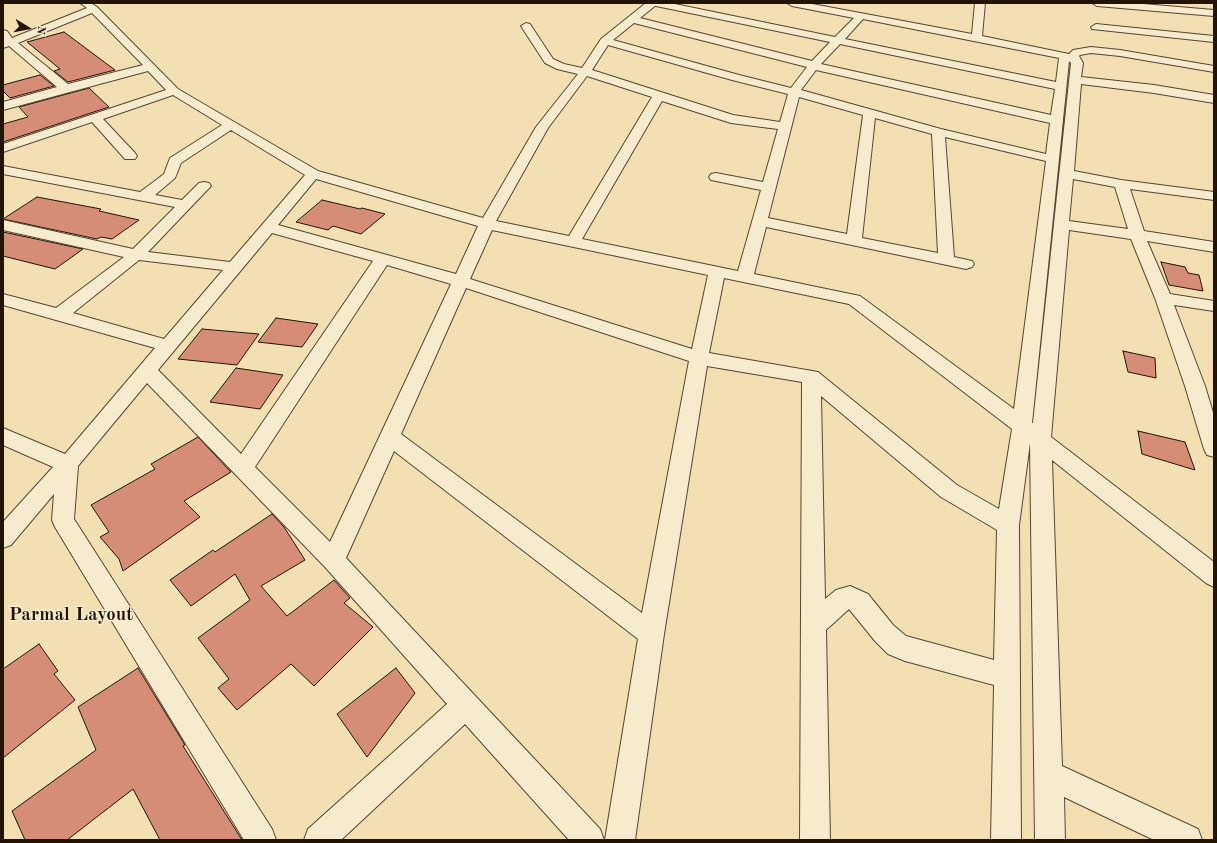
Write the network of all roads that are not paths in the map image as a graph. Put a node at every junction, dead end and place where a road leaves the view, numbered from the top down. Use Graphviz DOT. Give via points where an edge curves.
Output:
graph roads {
  1 [pos="652,3"];
  2 [pos="656,3"];
  3 [pos="795,3"];
  4 [pos="980,3"];
  5 [pos="1097,3"];
  6 [pos="90,6"];
  7 [pos="1214,13"];
  8 [pos="861,16"];
  9 [pos="632,19"];
  10 [pos="526,26"];
  11 [pos="1096,27"];
  12 [pos="977,38"];
  13 [pos="1214,39"];
  14 [pos="5,40"];
  15 [pos="839,40"];
  16 [pos="605,41"];
  17 [pos="1062,55"];
  18 [pos="814,65"];
  19 [pos="150,67"];
  20 [pos="1214,68"];
  21 [pos="584,72"];
  22 [pos="1061,84"];
  23 [pos="66,88"];
  24 [pos="174,91"];
  25 [pos="794,92"];
  26 [pos="659,96"];
  27 [pos="1214,99"];
  28 [pos="3,106"];
  29 [pos="869,113"];
  30 [pos="94,117"];
  31 [pos="1056,120"];
  32 [pos="230,125"];
  33 [pos="785,126"];
  34 [pos="938,132"];
  35 [pos="3,148"];
  36 [pos="130,156"];
  37 [pos="1052,159"];
  38 [pos="3,170"];
  39 [pos="313,174"];
  40 [pos="1066,174"];
  41 [pos="716,177"];
  42 [pos="1121,184"];
  43 [pos="204,186"];
  44 [pos="769,187"];
  45 [pos="1214,196"];
  46 [pos="143,197"];
  47 [pos="185,205"];
  48 [pos="761,221"];
  49 [pos="487,224"];
  50 [pos="1061,224"];
  51 [pos="3,225"];
  52 [pos="269,227"];
  53 [pos="1137,235"];
  54 [pos="854,240"];
  55 [pos="573,242"];
  56 [pos="1214,247"];
  57 [pos="136,255"];
  58 [pos="382,260"];
  59 [pos="946,260"];
  60 [pos="966,264"];
  61 [pos="235,267"];
  62 [pos="717,271"];
  63 [pos="745,277"];
  64 [pos="461,281"];
  65 [pos="1163,298"];
  66 [pos="3,300"];
  67 [pos="1214,306"];
  68 [pos="59,315"];
  69 [pos="168,346"];
  70 [pos="699,358"];
  71 [pos="147,371"];
  72 [pos="811,377"];
  73 [pos="1195,386"];
  74 [pos="1214,390"];
  75 [pos="1032,433"];
  76 [pos="3,436"];
  77 [pos="389,436"];
  78 [pos="1214,449"];
  79 [pos="68,464"];
  80 [pos="243,468"];
  81 [pos="1008,525"];
  82 [pos="3,538"];
  83 [pos="333,560"];
  84 [pos="1214,576"];
  85 [pos="813,625"];
  86 [pos="651,634"];
  87 [pos="1007,676"];
  88 [pos="466,705"];
  89 [pos="1049,775"];
  90 [pos="261,840"];
  91 [pos="318,840"];
  92 [pos="589,840"];
  93 [pos="620,840"];
  94 [pos="815,840"];
  95 [pos="1006,840"];
  96 [pos="1050,840"];
  97 [pos="1188,840"];
  1 -- 9 [label="street"];
  2 -- 15 [label="street"];
  3 -- 8 [label="street"];
  4 -- 12 [label="street"];
  5 -- 7 [label="street"];
  6 -- 14 [label="street"];
  6 -- 19 [label="street"];
  8 -- 12 [label="street"];
  8 -- 15 [label="street"];
  9 -- 16 [label="street"];
  9 -- 18 [label="street"];
  10 -- 21 [label="street" via="549,61"];
  11 -- 13 [label="street"];
  12 -- 17 [label="street"];
  14 -- 23 [label="street"];
  15 -- 18 [label="street"];
  15 -- 22 [label="street" via="1030,81"];
  16 -- 21 [label="street"];
  16 -- 25 [label="street"];
  17 -- 20 [label="street" via="1081,51 1102,51"];
  17 -- 22 [label="street" via="1064,59"];
  18 -- 25 [label="street"];
  18 -- 31 [label="street"];
  19 -- 23 [label="street"];
  19 -- 24 [label="street"];
  21 -- 26 [label="street"];
  21 -- 49 [label="street" via="542,127"];
  22 -- 27 [label="street" via="1154,89"];
  22 -- 31 [label="street"];
  22 -- 40 [label="street"];
  23 -- 28 [label="street"];
  24 -- 30 [label="street"];
  24 -- 32 [label="street"];
  25 -- 29 [label="street"];
  25 -- 33 [label="street"];
  26 -- 33 [label="street" via="731,119"];
  26 -- 55 [label="street"];
  29 -- 34 [label="street"];
  29 -- 54 [label="street"];
  30 -- 35 [label="street"];
  30 -- 36 [label="street"];
  31 -- 37 [label="street"];
  32 -- 39 [label="street"];
  32 -- 46 [label="street" via="175,161 170,175"];
  33 -- 44 [label="street"];
  34 -- 37 [label="street"];
  34 -- 59 [label="street"];
  37 -- 75 [label="street"];
  38 -- 46 [label="street"];
  39 -- 49 [label="street"];
  39 -- 52 [label="street"];
  40 -- 42 [label="street"];
  40 -- 50 [label="street"];
  41 -- 44 [label="street"];
  42 -- 45 [label="street"];
  42 -- 53 [label="street"];
  43 -- 47 [label="street"];
  44 -- 48 [label="street"];
  46 -- 47 [label="street"];
  47 -- 57 [label="street"];
  48 -- 54 [label="street"];
  48 -- 63 [label="street"];
  49 -- 55 [label="street"];
  49 -- 64 [label="street"];
  50 -- 53 [label="street"];
  50 -- 75 [label="street"];
  51 -- 57 [label="street"];
  52 -- 58 [label="street"];
  52 -- 61 [label="street"];
  53 -- 56 [label="street"];
  53 -- 65 [label="street"];
  54 -- 59 [label="street"];
  55 -- 62 [label="street"];
  57 -- 61 [label="street"];
  57 -- 68 [label="street"];
  58 -- 64 [label="street"];
  58 -- 80 [label="street"];
  59 -- 60 [label="street"];
  61 -- 69 [label="street"];
  62 -- 63 [label="street"];
  62 -- 70 [label="street"];
  63 -- 75 [label="street" via="854,300"];
  64 -- 70 [label="street"];
  64 -- 77 [label="street"];
  65 -- 67 [label="street"];
  65 -- 73 [label="street"];
  66 -- 68 [label="street"];
  68 -- 69 [label="street"];
  69 -- 71 [label="street"];
  70 -- 72 [label="street"];
  70 -- 86 [label="street"];
  71 -- 79 [label="street"];
  71 -- 80 [label="street"];
  72 -- 81 [label="street" via="950,491"];
  72 -- 85 [label="street"];
  73 -- 74 [label="street"];
  73 -- 78 [label="street"];
  75 -- 81 [label="street"];
  75 -- 84 [label="street"];
  75 -- 89 [label="street" via="1042,533"];
  76 -- 79 [label="street"];
  77 -- 83 [label="street"];
  77 -- 86 [label="street"];
  79 -- 82 [label="street"];
  79 -- 90 [label="street" via="63,520"];
  80 -- 83 [label="street"];
  81 -- 87 [label="street"];
  83 -- 88 [label="street"];
  85 -- 87 [label="street" via="842,600 850,597 859,602 884,633 904,649"];
  85 -- 94 [label="street"];
  86 -- 93 [label="street"];
  87 -- 95 [label="street"];
  88 -- 91 [label="street"];
  88 -- 92 [label="street"];
  89 -- 96 [label="street"];
  89 -- 97 [label="street"];
}
